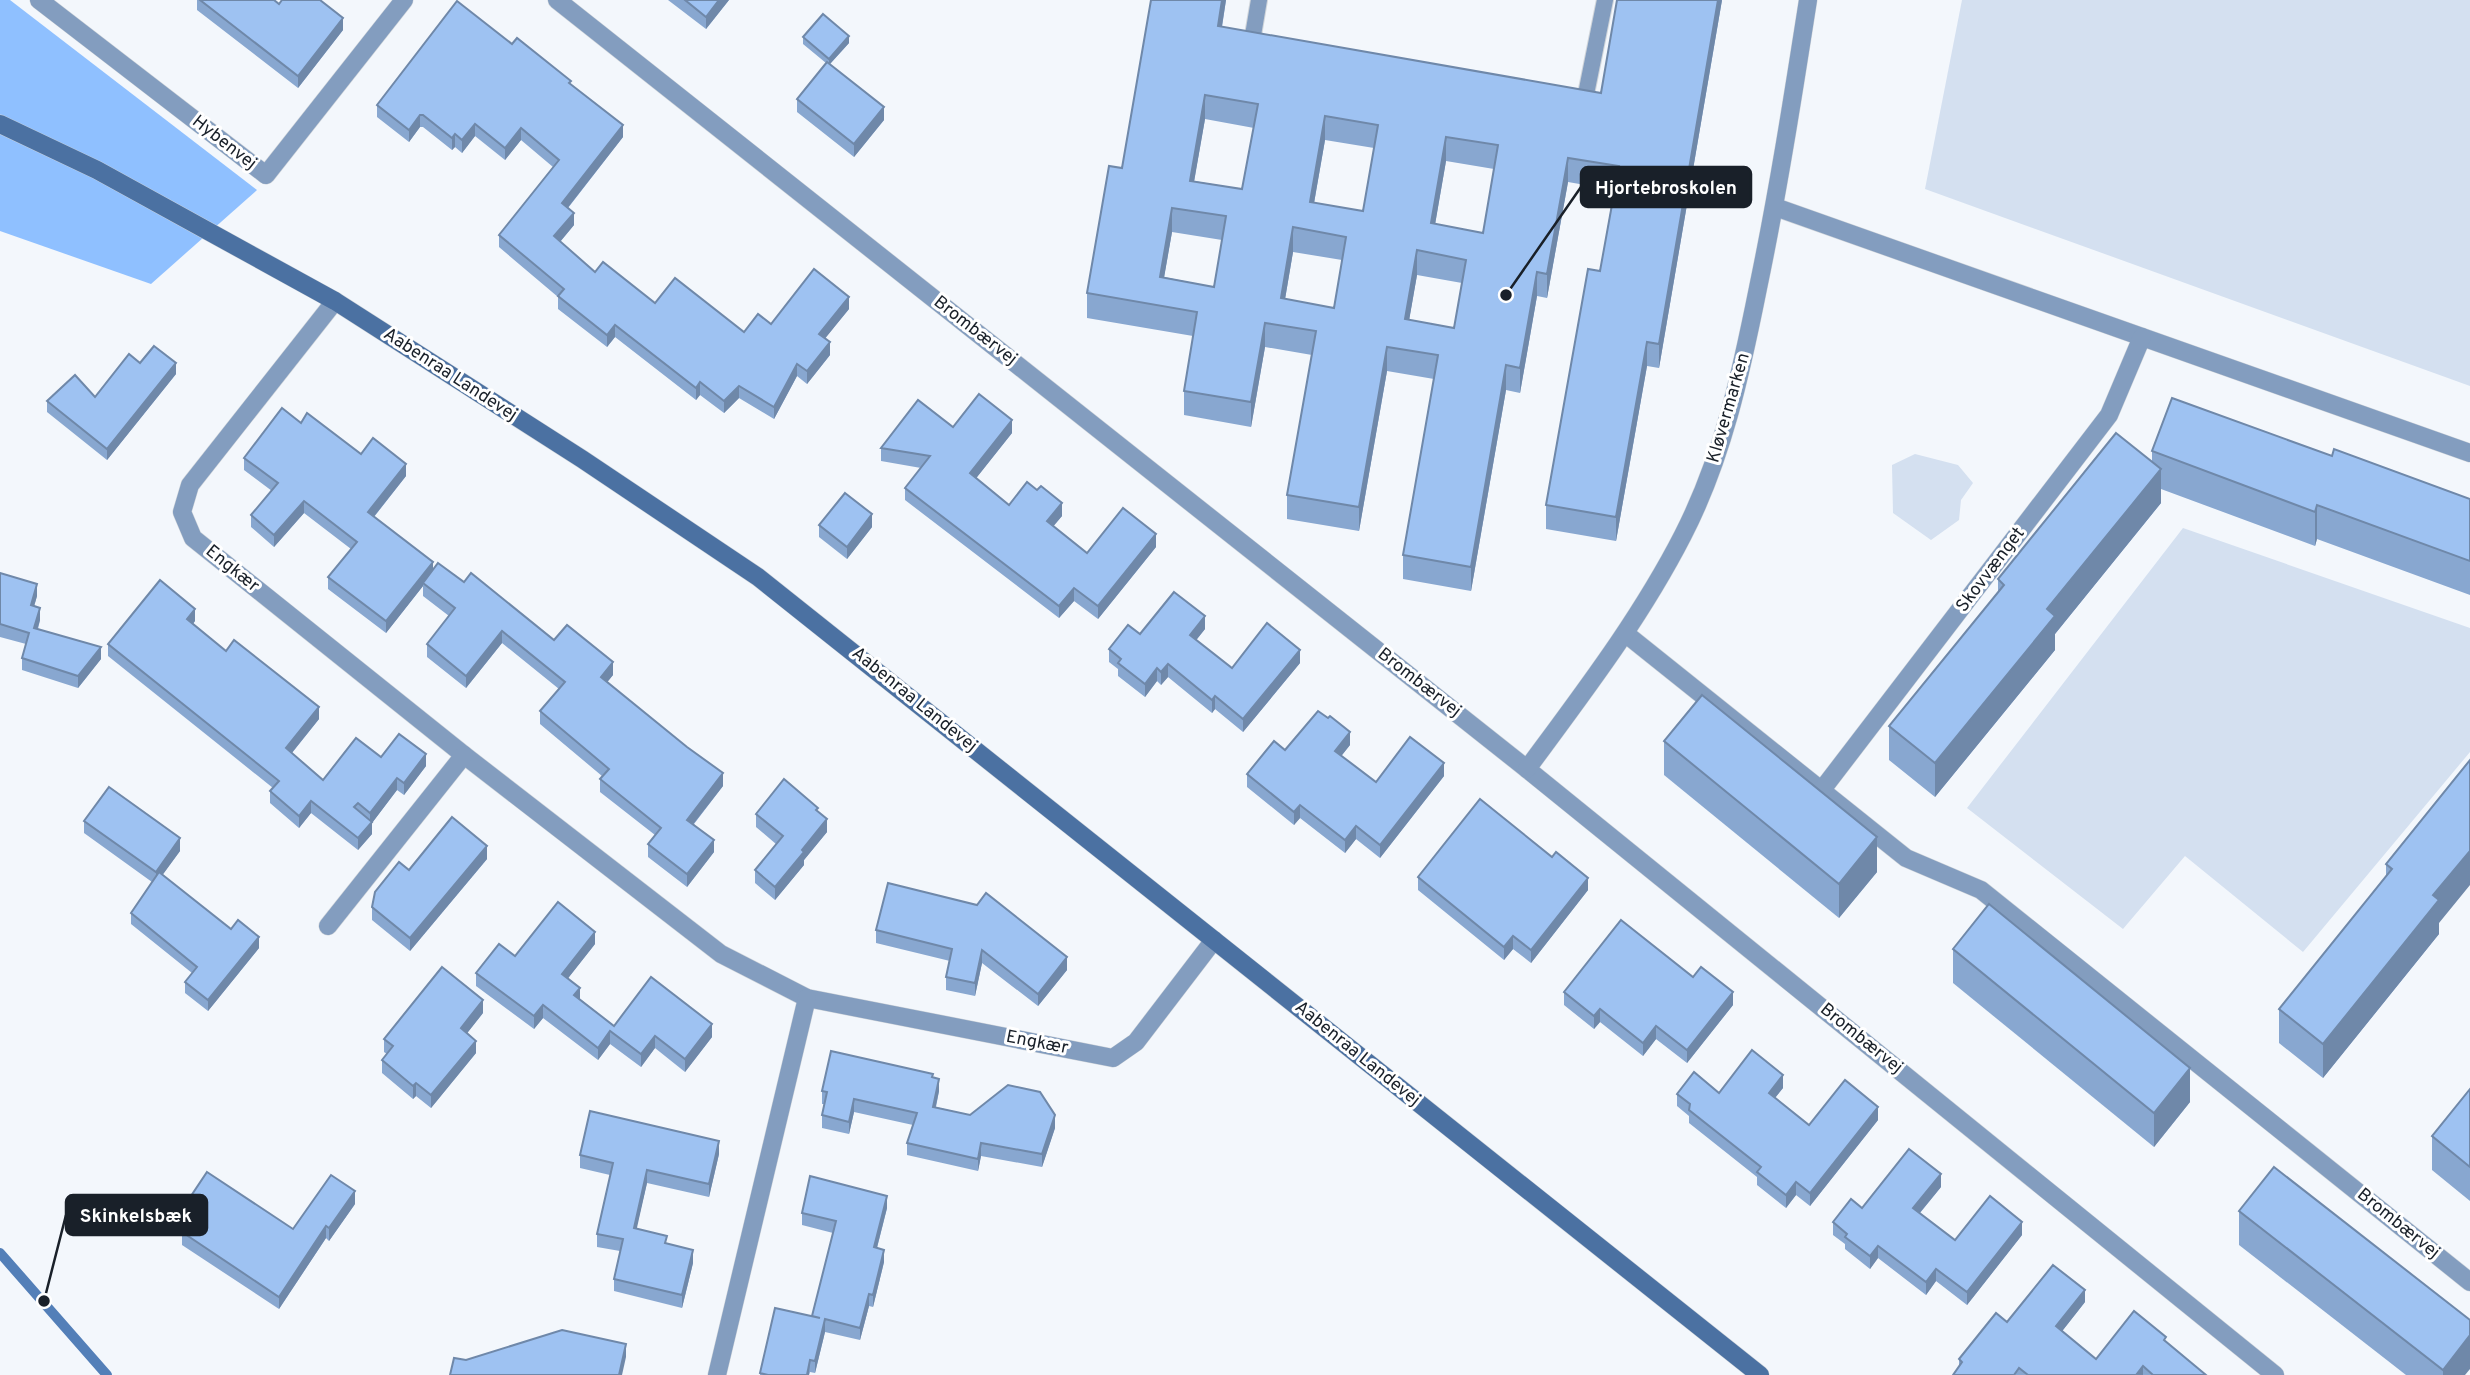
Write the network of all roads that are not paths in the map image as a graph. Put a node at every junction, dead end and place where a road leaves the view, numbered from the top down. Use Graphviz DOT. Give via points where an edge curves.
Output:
graph roads {
  1 [pos="39,0"];
  2 [pos="404,0"];
  3 [pos="557,0"];
  4 [pos="1259,0"];
  5 [pos="1605,0"];
  6 [pos="1808,0"];
  7 [pos="1278,51"];
  8 [pos="1558,99"];
  9 [pos="0,124"];
  10 [pos="1775,207"];
  11 [pos="335,301"];
  12 [pos="2142,337"];
  13 [pos="2470,453"];
  14 [pos="1626,634"];
  15 [pos="464,755"];
  16 [pos="1527,769"];
  17 [pos="1821,792"];
  18 [pos="328,926"];
  19 [pos="1214,940"];
  20 [pos="807,998"];
  21 [pos="2470,1282"];
  22 [pos="717,1375"];
  23 [pos="1760,1375"];
  24 [pos="2275,1375"];
  1 -- 2 [label="street, Hybenvej" via="265,175"];
  3 -- 16 [label="street, Brombærvej"];
  4 -- 7 [label="lane" via="1251,47"];
  5 -- 8 [label="lane" via="1584,104"];
  6 -- 10 [label="street, Kløvermarken"];
  9 -- 11 [label="main road, Aabenraa Landevej" via="97,170"];
  10 -- 12 [label="street"];
  10 -- 14 [label="street, Kløvermarken" via="1740,380 1717,457 1684,535"];
  11 -- 15 [label="street, Engkær" via="190,485 182,512 193,538"];
  11 -- 19 [label="main road, Aabenraa Landevej" via="758,576"];
  12 -- 13 [label="street"];
  12 -- 17 [label="street, Skovvænget" via="2109,415"];
  14 -- 16 [label="street, Kløvermarken"];
  14 -- 17 [label="street, Brombærvej"];
  15 -- 18 [label="street"];
  15 -- 20 [label="street, Engkær" via="721,954"];
  16 -- 24 [label="street, Brombærvej"];
  17 -- 21 [label="street, Brombærvej" via="1906,858 1981,890"];
  19 -- 20 [label="street, Engkær" via="1136,1042 1113,1058"];
  19 -- 23 [label="main road, Aabenraa Landevej"];
  20 -- 22 [label="street"];
}
